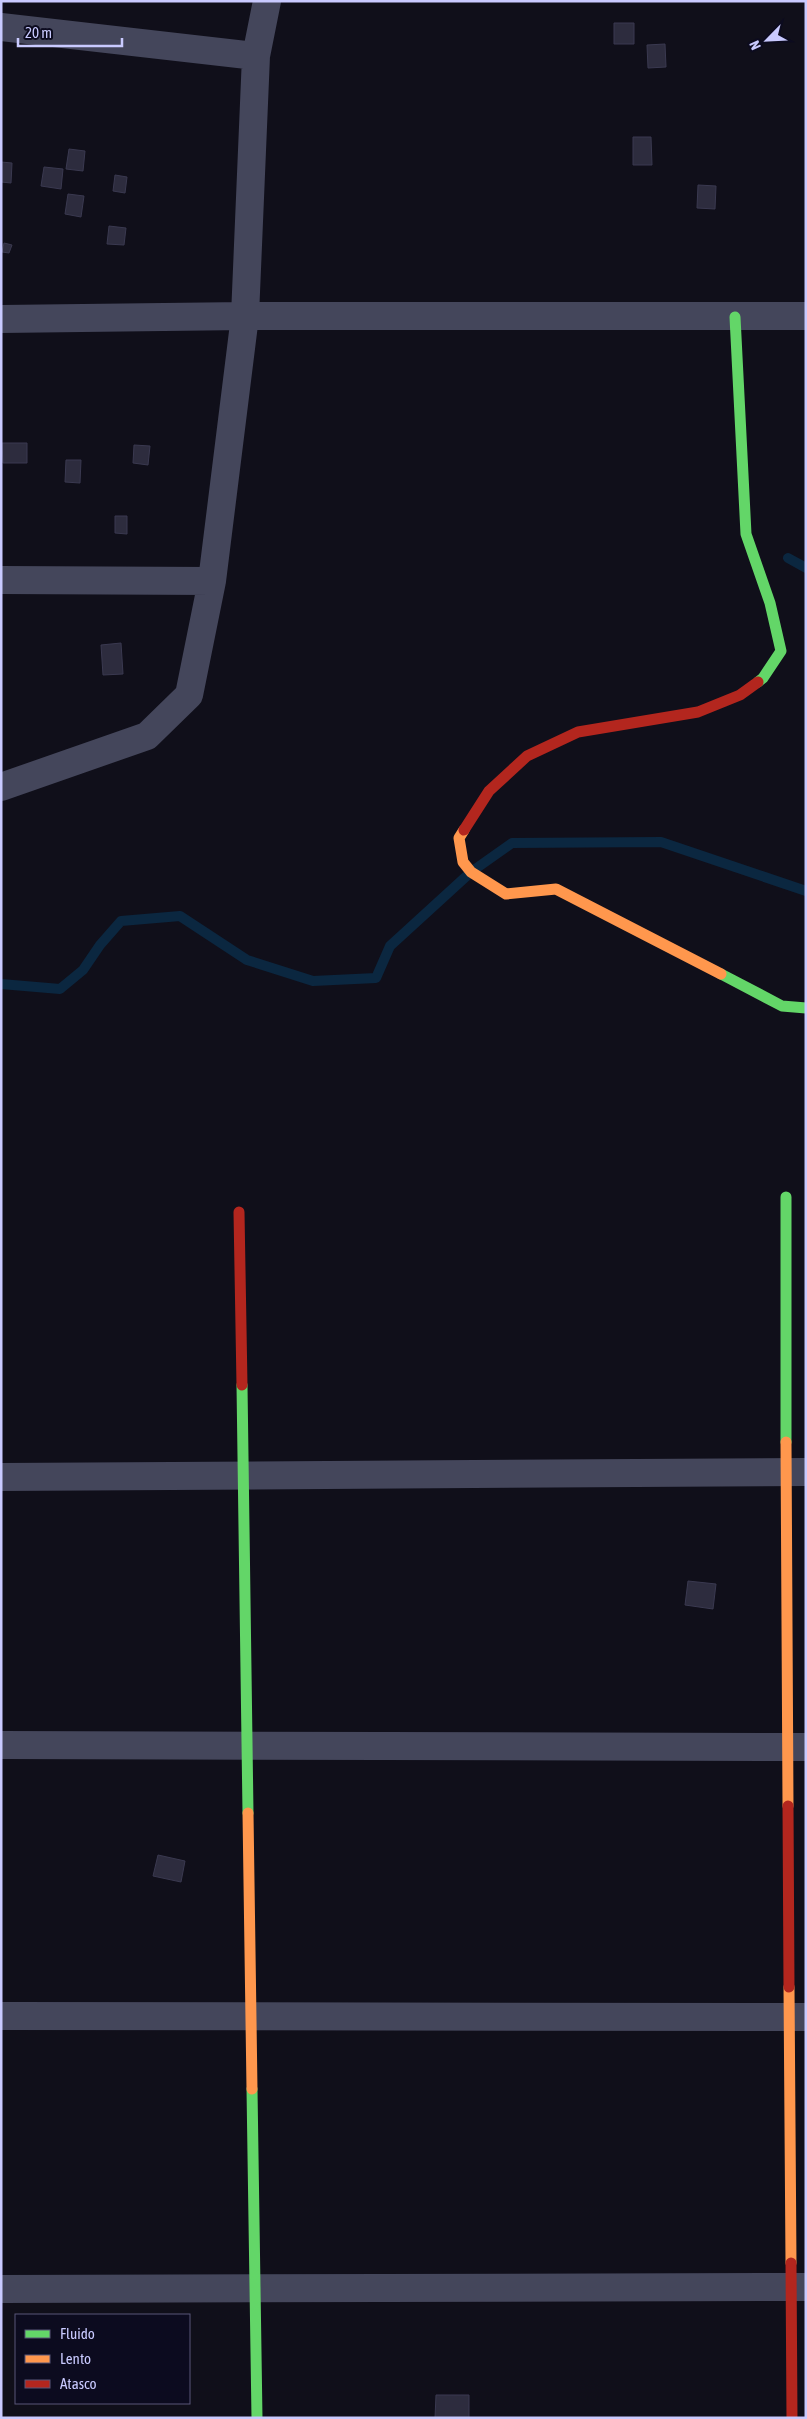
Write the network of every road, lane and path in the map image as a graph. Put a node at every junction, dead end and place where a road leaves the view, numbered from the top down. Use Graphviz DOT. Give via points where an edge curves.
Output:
graph roads {
  1 [pos="267,1"];
  2 [pos="1,27"];
  3 [pos="256,56"];
  4 [pos="245,316"];
  5 [pos="806,316"];
  6 [pos="735,317"];
  7 [pos="1,319"];
  8 [pos="1,580"];
  9 [pos="212,581"];
  10 [pos="1,787"];
  11 [pos="806,1008"];
  12 [pos="786,1197"];
  13 [pos="239,1212"];
  14 [pos="796,1472"];
  15 [pos="243,1476"];
  16 [pos="1,1477"];
  17 [pos="1,1745"];
  18 [pos="247,1745"];
  19 [pos="797,1747"];
  20 [pos="1,2016"];
  21 [pos="251,2016"];
  22 [pos="798,2017"];
  23 [pos="798,2287"];
  24 [pos="1,2289"];
  25 [pos="255,2289"];
  26 [pos="257,2418"];
  27 [pos="792,2418"];
  1 -- 3 [label="street"];
  2 -- 3 [label="street"];
  3 -- 4 [label="street"];
  4 -- 6 [label="street"];
  4 -- 7 [label="street"];
  4 -- 9 [label="street"];
  5 -- 6 [label="street"];
  6 -- 11 [label="street" via="746,534 770,603 781,651 763,678 740,695 698,712 578,732 527,756 489,791 459,838 463,862 471,872 506,894 556,889 782,1006"];
  8 -- 9 [label="street"];
  9 -- 10 [label="street" via="189,695 168,716 146,736"];
  12 -- 14 [label="street"];
  13 -- 15 [label="street"];
  14 -- 15 [label="street"];
  14 -- 19 [label="street"];
  15 -- 16 [label="street"];
  15 -- 18 [label="street"];
  17 -- 18 [label="street"];
  18 -- 19 [label="street"];
  18 -- 21 [label="street"];
  19 -- 22 [label="street"];
  20 -- 21 [label="street"];
  21 -- 22 [label="street"];
  21 -- 25 [label="street"];
  22 -- 23 [label="street"];
  23 -- 25 [label="street"];
  23 -- 27 [label="street"];
  24 -- 25 [label="street"];
  25 -- 26 [label="street"];
}
